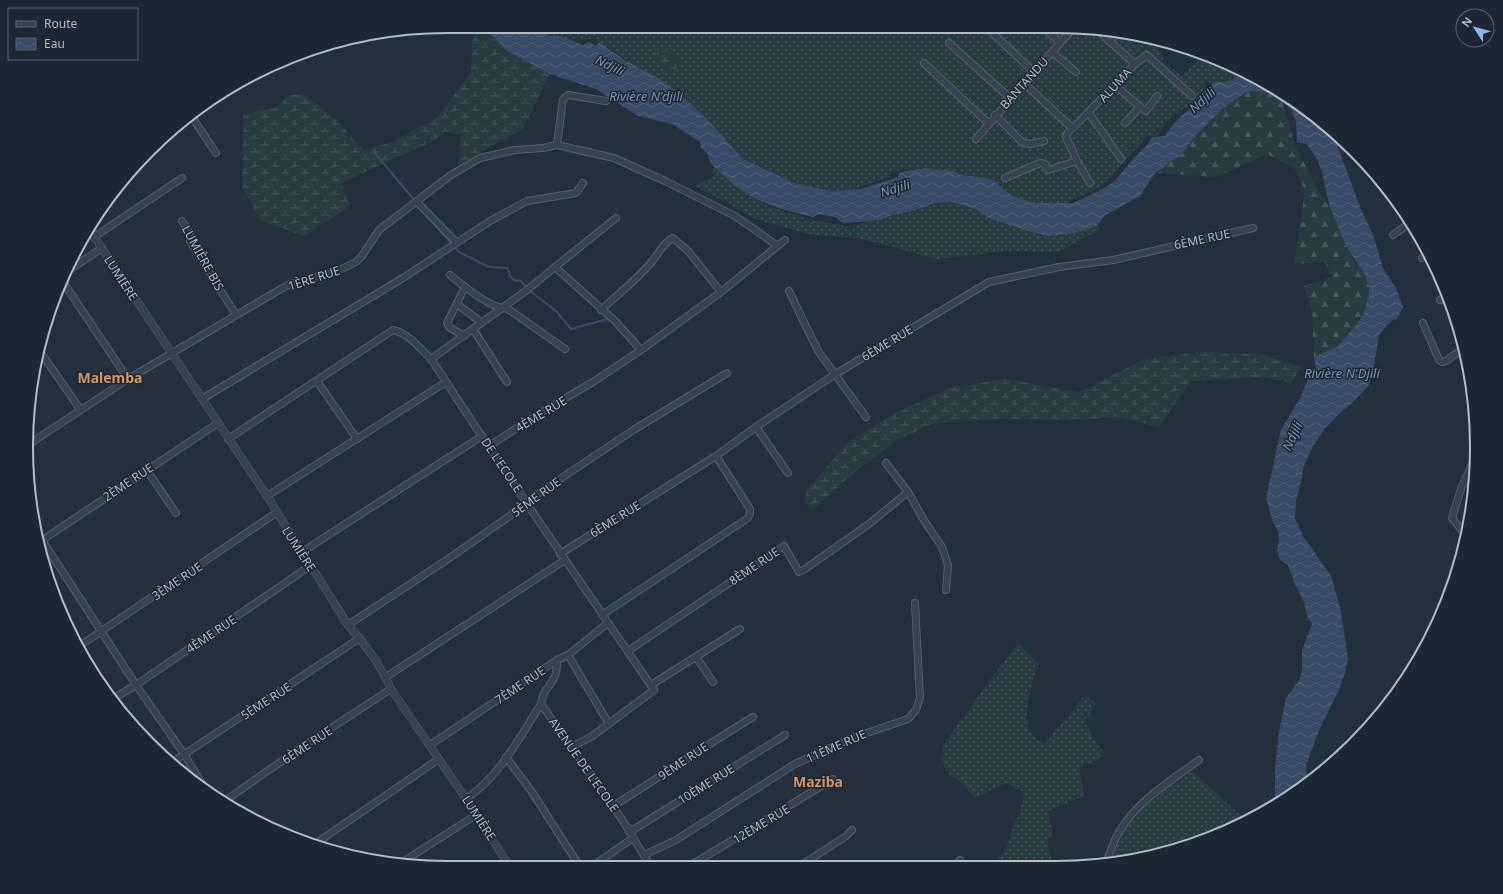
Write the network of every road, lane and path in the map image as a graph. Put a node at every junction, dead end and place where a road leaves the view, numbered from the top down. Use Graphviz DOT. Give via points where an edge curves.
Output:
graph roads {
  1 [pos="992,33"];
  2 [pos="1049,33"];
  3 [pos="1068,33"];
  4 [pos="1104,36"];
  5 [pos="1113,37"];
  6 [pos="1060,42"];
  7 [pos="1110,42"];
  8 [pos="949,43"];
  9 [pos="1052,52"];
  10 [pos="924,63"];
  11 [pos="1135,64"];
  12 [pos="1034,72"];
  13 [pos="1076,72"];
  14 [pos="1024,83"];
  15 [pos="1115,85"];
  16 [pos="1157,96"];
  17 [pos="1192,96"];
  18 [pos="1010,99"];
  19 [pos="606,101"];
  20 [pos="1140,107"];
  21 [pos="1089,113"];
  22 [pos="995,115"];
  23 [pos="194,120"];
  24 [pos="988,123"];
  25 [pos="1125,123"];
  26 [pos="1074,127"];
  27 [pos="976,139"];
  28 [pos="1044,141"];
  29 [pos="557,144"];
  30 [pos="216,153"];
  31 [pos="1121,159"];
  32 [pos="1077,161"];
  33 [pos="182,178"];
  34 [pos="1005,178"];
  35 [pos="583,183"];
  36 [pos="1090,184"];
  37 [pos="416,202"];
  38 [pos="616,218"];
  39 [pos="182,221"];
  40 [pos="1406,226"];
  41 [pos="1253,228"];
  42 [pos="92,234"];
  43 [pos="1393,235"];
  44 [pos="94,237"];
  45 [pos="785,240"];
  46 [pos="457,243"];
  47 [pos="778,246"];
  48 [pos="102,248"];
  49 [pos="75,266"];
  50 [pos="555,267"];
  51 [pos="450,275"];
  52 [pos="66,287"];
  53 [pos="465,287"];
  54 [pos="789,291"];
  55 [pos="721,292"];
  56 [pos="457,304"];
  57 [pos="503,307"];
  58 [pos="601,310"];
  59 [pos="236,315"];
  60 [pos="482,323"];
  61 [pos="1423,323"];
  62 [pos="473,329"];
  63 [pos="464,336"];
  64 [pos="565,349"];
  65 [pos="642,350"];
  66 [pos="1459,352"];
  67 [pos="170,353"];
  68 [pos="43,356"];
  69 [pos="432,359"];
  70 [pos="727,373"];
  71 [pos="834,375"];
  72 [pos="128,379"];
  73 [pos="317,381"];
  74 [pos="446,382"];
  75 [pos="507,382"];
  76 [pos="202,399"];
  77 [pos="80,409"];
  78 [pos="866,417"];
  79 [pos="218,422"];
  80 [pos="756,427"];
  81 [pos="482,436"];
  82 [pos="228,439"];
  83 [pos="357,439"];
  84 [pos="33,442"];
  85 [pos="489,446"];
  86 [pos="716,456"];
  87 [pos="886,463"];
  88 [pos="146,469"];
  89 [pos="1469,471"];
  90 [pos="788,473"];
  91 [pos="908,492"];
  92 [pos="266,496"];
  93 [pos="527,504"];
  94 [pos="176,513"];
  95 [pos="276,513"];
  96 [pos="1461,531"];
  97 [pos="43,539"];
  98 [pos="46,550"];
  99 [pos="302,552"];
  100 [pos="560,554"];
  101 [pos="564,560"];
  102 [pos="310,566"];
  103 [pos="946,590"];
  104 [pos="915,603"];
  105 [pos="602,615"];
  106 [pos="608,623"];
  107 [pos="348,625"];
  108 [pos="740,629"];
  109 [pos="102,632"];
  110 [pos="360,638"];
  111 [pos="83,644"];
  112 [pos="628,651"];
  113 [pos="568,655"];
  114 [pos="696,657"];
  115 [pos="557,660"];
  116 [pos="386,677"];
  117 [pos="713,682"];
  118 [pos="136,685"];
  119 [pos="652,688"];
  120 [pos="391,689"];
  121 [pos="117,696"];
  122 [pos="541,704"];
  123 [pos="753,717"];
  124 [pos="609,724"];
  125 [pos="785,735"];
  126 [pos="430,745"];
  127 [pos="571,747"];
  128 [pos="184,754"];
  129 [pos="506,757"];
  130 [pos="439,759"];
  131 [pos="176,760"];
  132 [pos="1198,760"];
  133 [pos="198,777"];
  134 [pos="833,780"];
  135 [pos="228,798"];
  136 [pos="466,799"];
  137 [pos="613,806"];
  138 [pos="476,815"];
  139 [pos="627,827"];
  140 [pos="852,830"];
  141 [pos="633,838"];
  142 [pos="320,841"];
  143 [pos="644,856"];
  144 [pos="1109,857"];
  145 [pos="409,859"];
  146 [pos="506,861"];
  147 [pos="576,861"];
  148 [pos="600,861"];
  149 [pos="647,861"];
  150 [pos="698,861"];
  151 [pos="807,861"];
  1 -- 12 [label="street"];
  2 -- 6 [label="street"];
  3 -- 6 [label="street, BANTANDU"];
  4 -- 7 [label="street, ALUMA"];
  5 -- 7 [label="street"];
  6 -- 9 [label="street, BANTANDU"];
  7 -- 11 [label="street, ALUMA"];
  8 -- 18 [label="street"];
  9 -- 12 [label="street, BANTANDU"];
  9 -- 13 [label="street"];
  10 -- 24 [label="street"];
  11 -- 15 [label="street, ALUMA"];
  11 -- 17 [label="street" via="1147,55 1150,56"];
  12 -- 14 [label="street, BANTANDU"];
  14 -- 18 [label="street, BANTANDU"];
  14 -- 26 [label="street"];
  15 -- 20 [label="street"];
  15 -- 21 [label="street, ALUMA"];
  16 -- 20 [label="street" via="1146,111"];
  18 -- 22 [label="street, BANTANDU"];
  19 -- 29 [label="street" via="568,95 562,99"];
  20 -- 25 [label="street"];
  21 -- 26 [label="street, ALUMA"];
  21 -- 31 [label="street"];
  22 -- 24 [label="street, BANTANDU"];
  22 -- 28 [label="street" via="1023,143"];
  23 -- 30 [label="street"];
  24 -- 27 [label="street, BANTANDU"];
  26 -- 32 [label="street" via="1066,138"];
  29 -- 37 [label="street, 1ÈRE RUE" via="480,158 450,175"];
  29 -- 47 [label="street" via="614,158 665,181 735,216"];
  32 -- 34 [label="street" via="1048,170 1045,164 1040,163"];
  32 -- 36 [label="street"];
  33 -- 44 [label="street"];
  35 -- 46 [label="street" via="576,193 527,201"];
  37 -- 46 [label="street"];
  37 -- 59 [label="street, 1ÈRE RUE" via="379,230 356,262 338,271 284,287"];
  38 -- 50 [label="street"];
  39 -- 59 [label="street, LUMIÈRE BIS" via="190,233 190,241"];
  40 -- 43 [label="street"];
  41 -- 71 [label="street, 6ÈME RUE" via="1113,260 1059,267 989,282"];
  42 -- 44 [label="street, LUMIÈRE"];
  44 -- 48 [label="street, LUMIÈRE"];
  45 -- 47 [label="street, 4ÈME RUE"];
  46 -- 76 [label="street"];
  47 -- 55 [label="street, 4ÈME RUE"];
  48 -- 49 [label="street"];
  48 -- 67 [label="street, LUMIÈRE"];
  50 -- 57 [label="street"];
  50 -- 58 [label="street"];
  51 -- 53 [label="street"];
  52 -- 72 [label="street"];
  53 -- 56 [label="street"];
  53 -- 57 [label="street" via="496,306"];
  54 -- 71 [label="street" via="818,351"];
  55 -- 58 [label="street" via="688,250 673,238 650,265"];
  55 -- 65 [label="street, 4ÈME RUE"];
  56 -- 60 [label="street"];
  56 -- 63 [label="street" via="447,325"];
  57 -- 60 [label="street"];
  57 -- 64 [label="street"];
  58 -- 65 [label="street"];
  59 -- 67 [label="street, 1ÈRE RUE"];
  60 -- 62 [label="street"];
  61 -- 66 [label="street" via="1439,360 1446,361"];
  62 -- 63 [label="street"];
  62 -- 75 [label="street"];
  63 -- 69 [label="street"];
  65 -- 85 [label="street, 4ÈME RUE"];
  67 -- 72 [label="street, 1ÈRE RUE"];
  67 -- 76 [label="street, LUMIÈRE"];
  68 -- 77 [label="street"];
  69 -- 73 [label="street, DE L'ECOLE" via="407,336 393,330"];
  69 -- 74 [label="street, DE L'ECOLE"];
  70 -- 93 [label="street, 5ÈME RUE" via="635,429 533,497"];
  71 -- 78 [label="street"];
  71 -- 80 [label="street, 6ÈME RUE"];
  72 -- 77 [label="street, 1ÈRE RUE"];
  73 -- 82 [label="street"];
  73 -- 83 [label="street"];
  74 -- 81 [label="street, DE L'ECOLE"];
  74 -- 83 [label="street"];
  76 -- 79 [label="street, LUMIÈRE"];
  77 -- 84 [label="street, 1ÈRE RUE"];
  79 -- 82 [label="street, LUMIÈRE"];
  79 -- 88 [label="street, 2ÈME RUE"];
  80 -- 86 [label="street, 6ÈME RUE"];
  80 -- 90 [label="street"];
  81 -- 85 [label="street, DE L'ECOLE"];
  81 -- 99 [label="street"];
  82 -- 92 [label="street, LUMIÈRE"];
  83 -- 92 [label="street"];
  85 -- 93 [label="street, DE L'ECOLE"];
  86 -- 100 [label="street, 6ÈME RUE"];
  86 -- 105 [label="street" via="749,506 748,518"];
  87 -- 91 [label="street"];
  88 -- 94 [label="street"];
  88 -- 97 [label="street, 2ÈME RUE"];
  89 -- 96 [label="street" via="1452,518"];
  91 -- 103 [label="street" via="942,547 948,565"];
  91 -- 112 [label="street, 8ÈME RUE" via="805,570 800,572 784,546"];
  92 -- 95 [label="street, LUMIÈRE"];
  93 -- 100 [label="street, DE L'ECOLE"];
  93 -- 107 [label="street, 5ÈME RUE"];
  95 -- 99 [label="street, LUMIÈRE"];
  95 -- 109 [label="street, 3ÈME RUE"];
  98 -- 109 [label="street"];
  99 -- 102 [label="street, LUMIÈRE"];
  100 -- 101 [label="street, DE L'ECOLE"];
  101 -- 105 [label="street, DE L'ECOLE"];
  101 -- 116 [label="street"];
  102 -- 107 [label="street, LUMIÈRE"];
  102 -- 118 [label="street, 4ÈME RUE"];
  104 -- 143 [label="street, 11ÈME RUE" via="920,698 916,710 908,719 852,738 795,764 676,840"];
  105 -- 106 [label="street, DE L'ECOLE"];
  106 -- 112 [label="street, DE L'ECOLE"];
  106 -- 113 [label="street, 7ÈME RUE"];
  107 -- 110 [label="street, LUMIÈRE"];
  108 -- 114 [label="street"];
  109 -- 111 [label="street, 3ÈME RUE"];
  109 -- 118 [label="street"];
  110 -- 116 [label="street, LUMIÈRE"];
  110 -- 128 [label="street, 5ÈME RUE"];
  112 -- 119 [label="street, DE L'ECOLE"];
  113 -- 115 [label="street, 7ÈME RUE"];
  113 -- 124 [label="street"];
  114 -- 117 [label="street"];
  114 -- 119 [label="street"];
  115 -- 122 [label="street" via="557,672 542,695"];
  115 -- 126 [label="street, 7ÈME RUE"];
  116 -- 120 [label="street, LUMIÈRE"];
  118 -- 121 [label="street, 4ÈME RUE"];
  118 -- 128 [label="street"];
  119 -- 124 [label="street"];
  120 -- 126 [label="street, LUMIÈRE"];
  120 -- 135 [label="street, 6ÈME RUE"];
  122 -- 127 [label="street, AVENUE DE L'ECOLE"];
  122 -- 129 [label="street"];
  123 -- 137 [label="street, 9ÈME RUE"];
  124 -- 127 [label="street"];
  125 -- 139 [label="street, 10ÈME RUE" via="633,830"];
  126 -- 130 [label="street, LUMIÈRE"];
  127 -- 137 [label="street, AVENUE DE L'ECOLE"];
  128 -- 131 [label="street, 5ÈME RUE"];
  128 -- 133 [label="street"];
  129 -- 136 [label="street" via="479,791"];
  129 -- 147 [label="street"];
  130 -- 136 [label="street, LUMIÈRE"];
  130 -- 142 [label="street"];
  132 -- 144 [label="street" via="1133,812 1118,833"];
  134 -- 150 [label="street, 12ÈME RUE"];
  136 -- 138 [label="street, LUMIÈRE"];
  137 -- 139 [label="street, AVENUE DE L'ECOLE"];
  138 -- 145 [label="street"];
  138 -- 146 [label="street, LUMIÈRE"];
  139 -- 141 [label="street, AVENUE DE L'ECOLE"];
  140 -- 151 [label="street"];
  141 -- 143 [label="street, AVENUE DE L'ECOLE"];
  141 -- 148 [label="street"];
  143 -- 149 [label="street, AVENUE DE L'ECOLE"];
}
